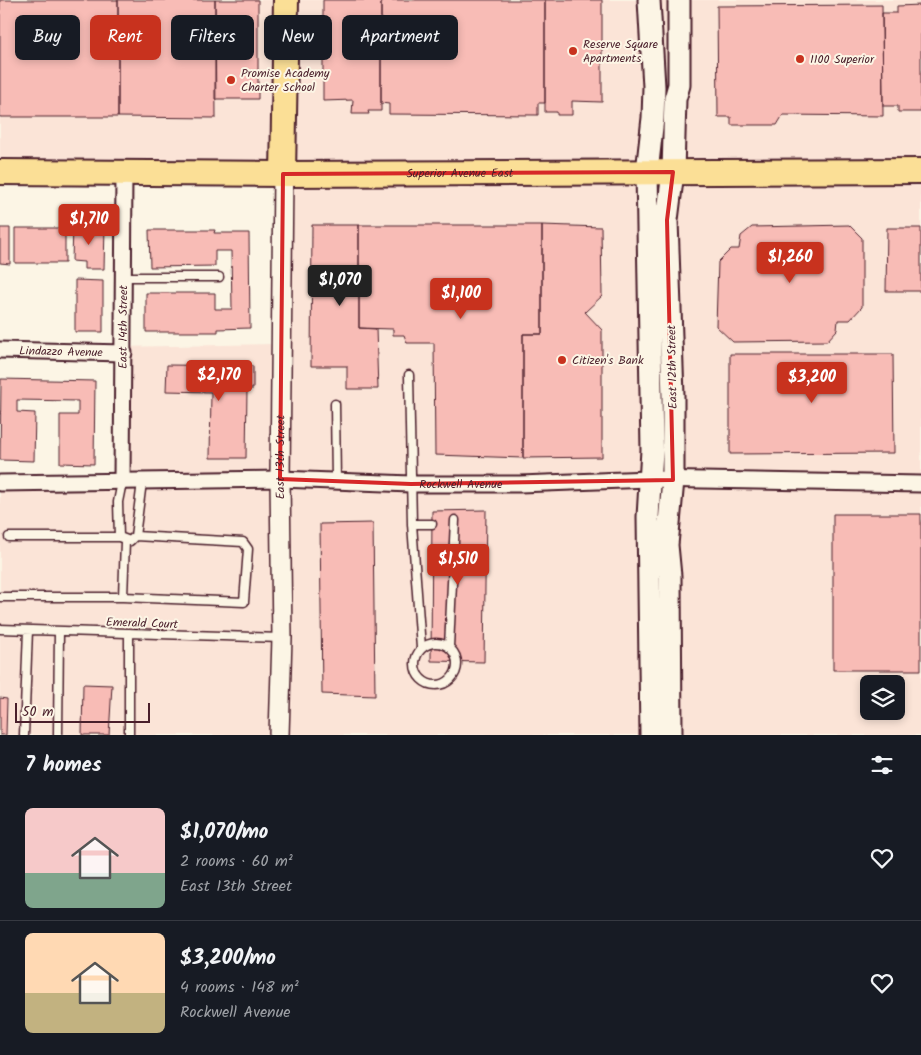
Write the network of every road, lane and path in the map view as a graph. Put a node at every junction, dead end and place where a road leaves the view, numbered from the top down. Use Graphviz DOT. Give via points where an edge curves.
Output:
graph roads {
  1 [pos="286,0"];
  2 [pos="649,0"];
  3 [pos="679,0"];
  4 [pos="921,171"];
  5 [pos="0,172"];
  6 [pos="647,172"];
  7 [pos="673,172"];
  8 [pos="124,173"];
  9 [pos="284,174"];
  10 [pos="124,277"];
  11 [pos="219,277"];
  12 [pos="0,350"];
  13 [pos="124,353"];
  14 [pos="409,375"];
  15 [pos="335,404"];
  16 [pos="649,479"];
  17 [pos="280,480"];
  18 [pos="673,480"];
  19 [pos="122,482"];
  20 [pos="142,482"];
  21 [pos="336,482"];
  22 [pos="0,483"];
  23 [pos="411,484"];
  24 [pos="921,484"];
  25 [pos="455,520"];
  26 [pos="412,524"];
  27 [pos="432,524"];
  28 [pos="135,536"];
  29 [pos="9,537"];
  30 [pos="122,539"];
  31 [pos="0,597"];
  32 [pos="123,597"];
  33 [pos="0,630"];
  34 [pos="28,630"];
  35 [pos="59,631"];
  36 [pos="129,633"];
  37 [pos="282,638"];
  38 [pos="449,647"];
  39 [pos="421,648"];
  40 [pos="24,735"];
  41 [pos="58,735"];
  42 [pos="129,735"];
  43 [pos="279,735"];
  44 [pos="651,735"];
  45 [pos="671,735"];
  1 -- 9 [label="main road, East 13th Street"];
  2 -- 6 [label="main road, East 12th Street" via="653,110"];
  3 -- 7 [label="main road, East 12th Street" via="679,84 675,99"];
  4 -- 7 [label="main road, Superior Avenue East"];
  5 -- 8 [label="main road, Superior Avenue East"];
  6 -- 7 [label="main road, Superior Avenue East"];
  6 -- 9 [label="main road, Superior Avenue East"];
  6 -- 16 [label="main road, East 12th Street" via="652,450"];
  7 -- 18 [label="main road, East 12th Street" via="668,220"];
  8 -- 9 [label="main road, Superior Avenue East"];
  8 -- 10 [label="street, East 14th Street"];
  9 -- 17 [label="street, East 13th Street"];
  10 -- 11 [label="lane"];
  10 -- 13 [label="street, East 14th Street"];
  12 -- 13 [label="street, Lindazzo Avenue"];
  13 -- 19 [label="street, East 14th Street"];
  14 -- 23 [label="lane"];
  15 -- 21 [label="lane"];
  16 -- 18 [label="street, Rockwell Avenue"];
  16 -- 23 [label="street, Rockwell Avenue"];
  16 -- 44 [label="main road, East 12th Street"];
  17 -- 20 [label="street, Rockwell Avenue"];
  17 -- 21 [label="street, Rockwell Avenue"];
  17 -- 37 [label="street, East 13th Street"];
  18 -- 24 [label="street, Rockwell Avenue"];
  18 -- 45 [label="main road, East 12th Street" via="667,545"];
  19 -- 20 [label="street, Rockwell Avenue"];
  19 -- 22 [label="street, Rockwell Avenue"];
  19 -- 30 [label="lane" via="118,502"];
  20 -- 28 [label="lane"];
  21 -- 23 [label="street, Rockwell Avenue"];
  23 -- 26 [label="lane"];
  25 -- 38 [label="lane"];
  26 -- 27 [label="lane"];
  26 -- 39 [label="lane"];
  28 -- 30 [label="lane" via="130,541"];
  28 -- 32 [label="lane" via="243,542 248,549 244,602"];
  29 -- 30 [label="lane"];
  30 -- 32 [label="lane"];
  31 -- 32 [label="lane"];
  33 -- 34 [label="lane, Emerald Court"];
  34 -- 35 [label="lane, Emerald Court"];
  34 -- 40 [label="lane"];
  35 -- 36 [label="lane, Emerald Court"];
  35 -- 41 [label="lane"];
  36 -- 37 [label="lane, Emerald Court"];
  36 -- 42 [label="lane"];
  37 -- 43 [label="street, East 13th Street"];
  38 -- 39 [label="lane" via="439,643"];
  38 -- 39 [label="lane" via="458,661 454,674 444,683 436,684 429,683 418,674 416,661"];
}
